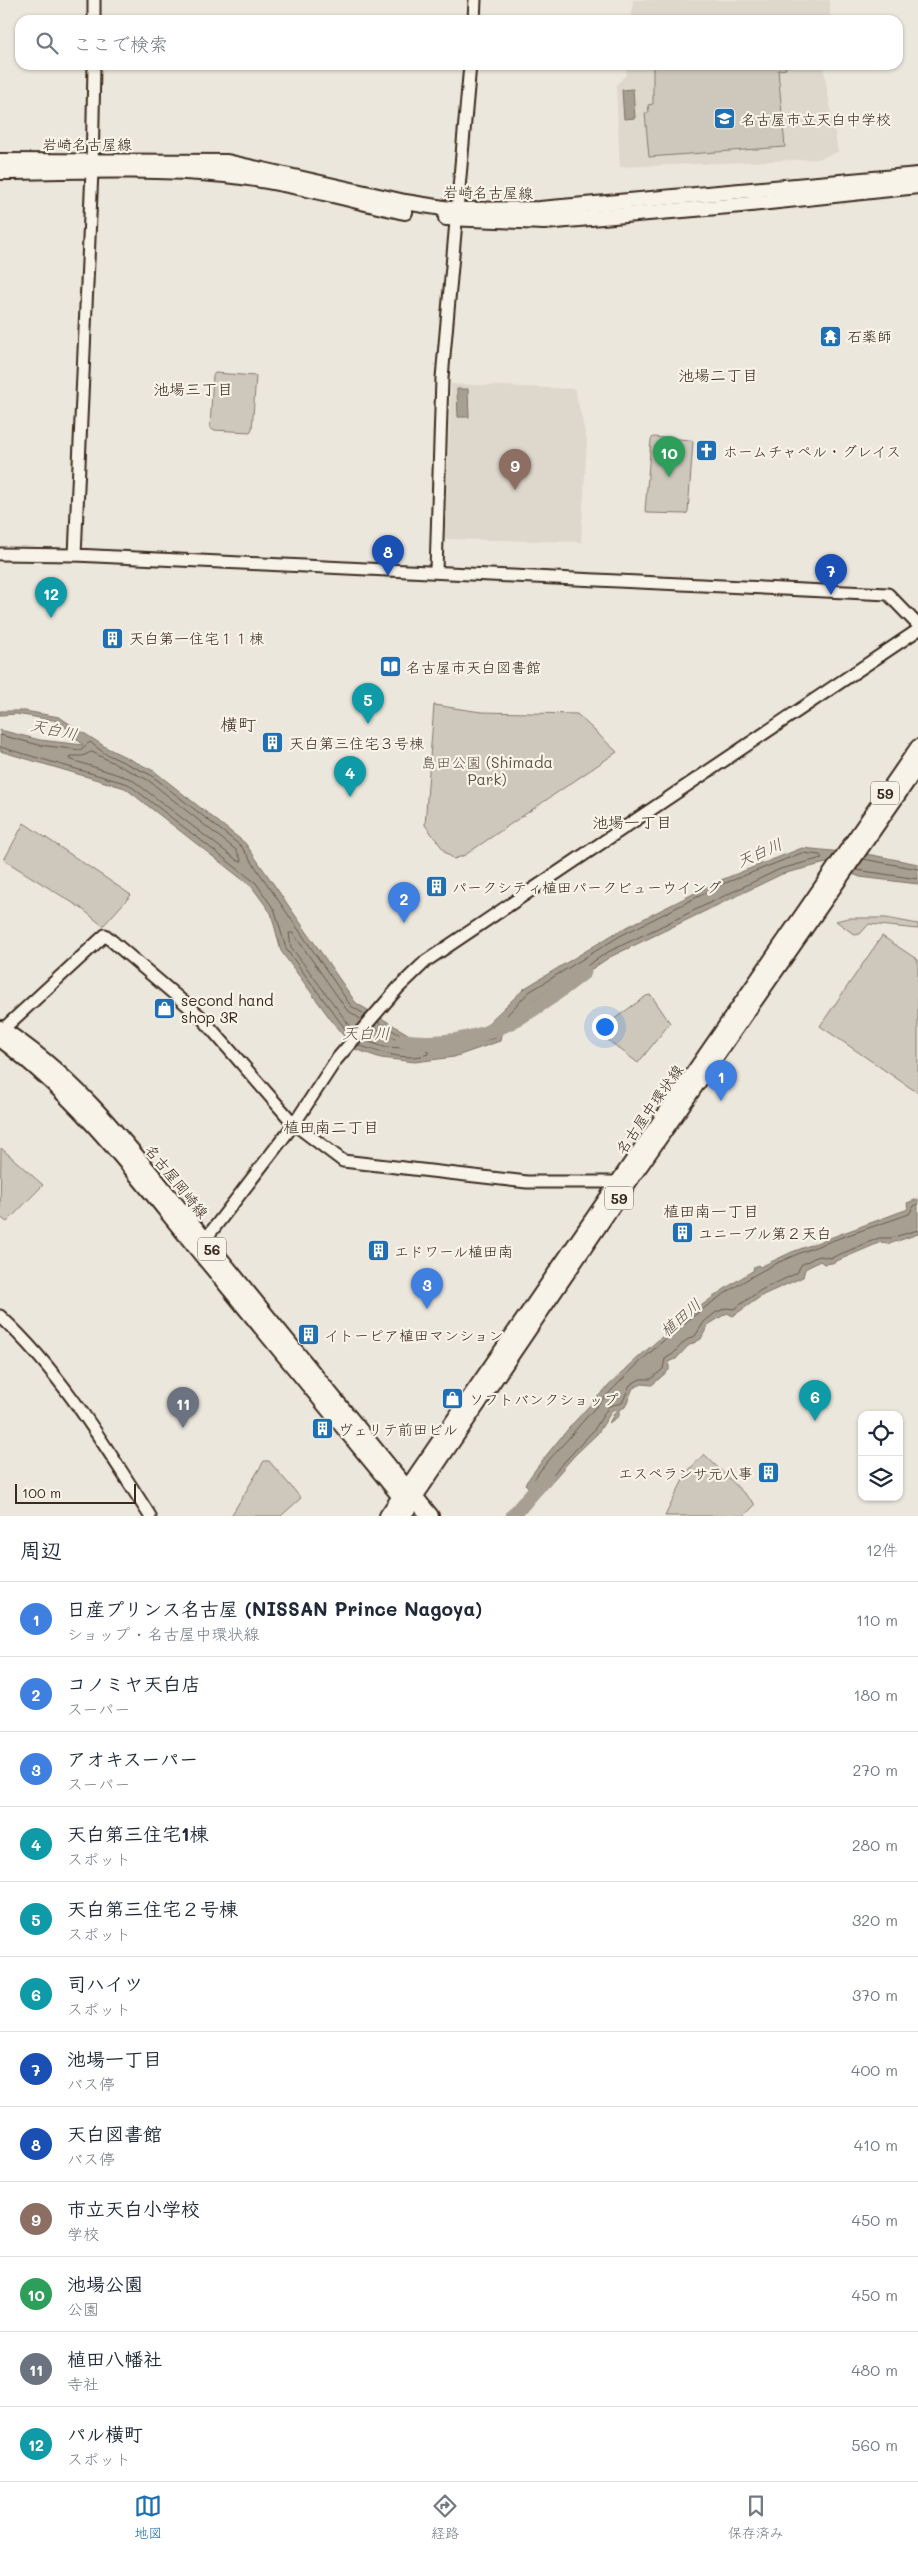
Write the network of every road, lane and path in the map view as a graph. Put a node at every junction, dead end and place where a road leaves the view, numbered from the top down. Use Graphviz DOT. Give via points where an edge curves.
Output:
graph roads {
  1 [pos="94,0"];
  2 [pos="475,0"];
  3 [pos="94,15"];
  4 [pos="474,15"];
  5 [pos="94,70"];
  6 [pos="470,70"];
  7 [pos="0,161"];
  8 [pos="92,166"];
  9 [pos="0,172"];
  10 [pos="918,175"];
  11 [pos="918,186"];
  12 [pos="456,215"];
  13 [pos="0,554"];
  14 [pos="75,555"];
  15 [pos="436,571"];
  16 [pos="918,625"];
  17 [pos="918,630"];
  18 [pos="918,747"];
  19 [pos="918,766"];
  20 [pos="860,841"];
  21 [pos="819,899"];
  22 [pos="1,1032"];
  23 [pos="294,1124"];
  24 [pos="618,1182"];
  25 [pos="201,1245"];
  26 [pos="0,1316"];
  27 [pos="408,1504"];
  28 [pos="150,1516"];
  29 [pos="388,1516"];
  30 [pos="430,1516"];
  1 -- 3 [label="street"];
  2 -- 4 [label="street"];
  5 -- 8 [label="street"];
  6 -- 12 [label="street"];
  7 -- 8 [label="main road, 岩崎名古屋線"];
  8 -- 9 [label="main road, 岩崎名古屋線"];
  8 -- 12 [label="main road, 岩崎名古屋線" via="227,162"];
  8 -- 14 [label="street"];
  10 -- 12 [label="main road, 岩崎名古屋線"];
  11 -- 12 [label="main road, 岩崎名古屋線" via="544,222"];
  12 -- 15 [label="street" via="442,378"];
  13 -- 14 [label="street"];
  14 -- 15 [label="street"];
  15 -- 16 [label="street" via="888,594"];
  17 -- 23 [label="street" via="426,961 398,988 336,1060"];
  18 -- 20 [label="main road, 名古屋中環状線 / 59"];
  19 -- 20 [label="main road, 名古屋中環状線 / 59"];
  20 -- 21 [label="main road, 名古屋中環状線 / 59"];
  21 -- 24 [label="main road, 名古屋中環状線 / 59"];
  21 -- 27 [label="main road, 名古屋中環状線 / 59"];
  22 -- 23 [label="street" via="105,935 200,1017"];
  22 -- 25 [label="main road, 名古屋岡崎線 / 56" via="41,1058 86,1098"];
  23 -- 24 [label="street" via="343,1161 526,1182"];
  23 -- 25 [label="street"];
  24 -- 27 [label="main road, 名古屋中環状線 / 59"];
  25 -- 27 [label="main road, 名古屋岡崎線 / 56"];
  26 -- 28 [label="street" via="52,1373"];
  27 -- 29 [label="highway"];
  27 -- 30 [label="highway"];
}
